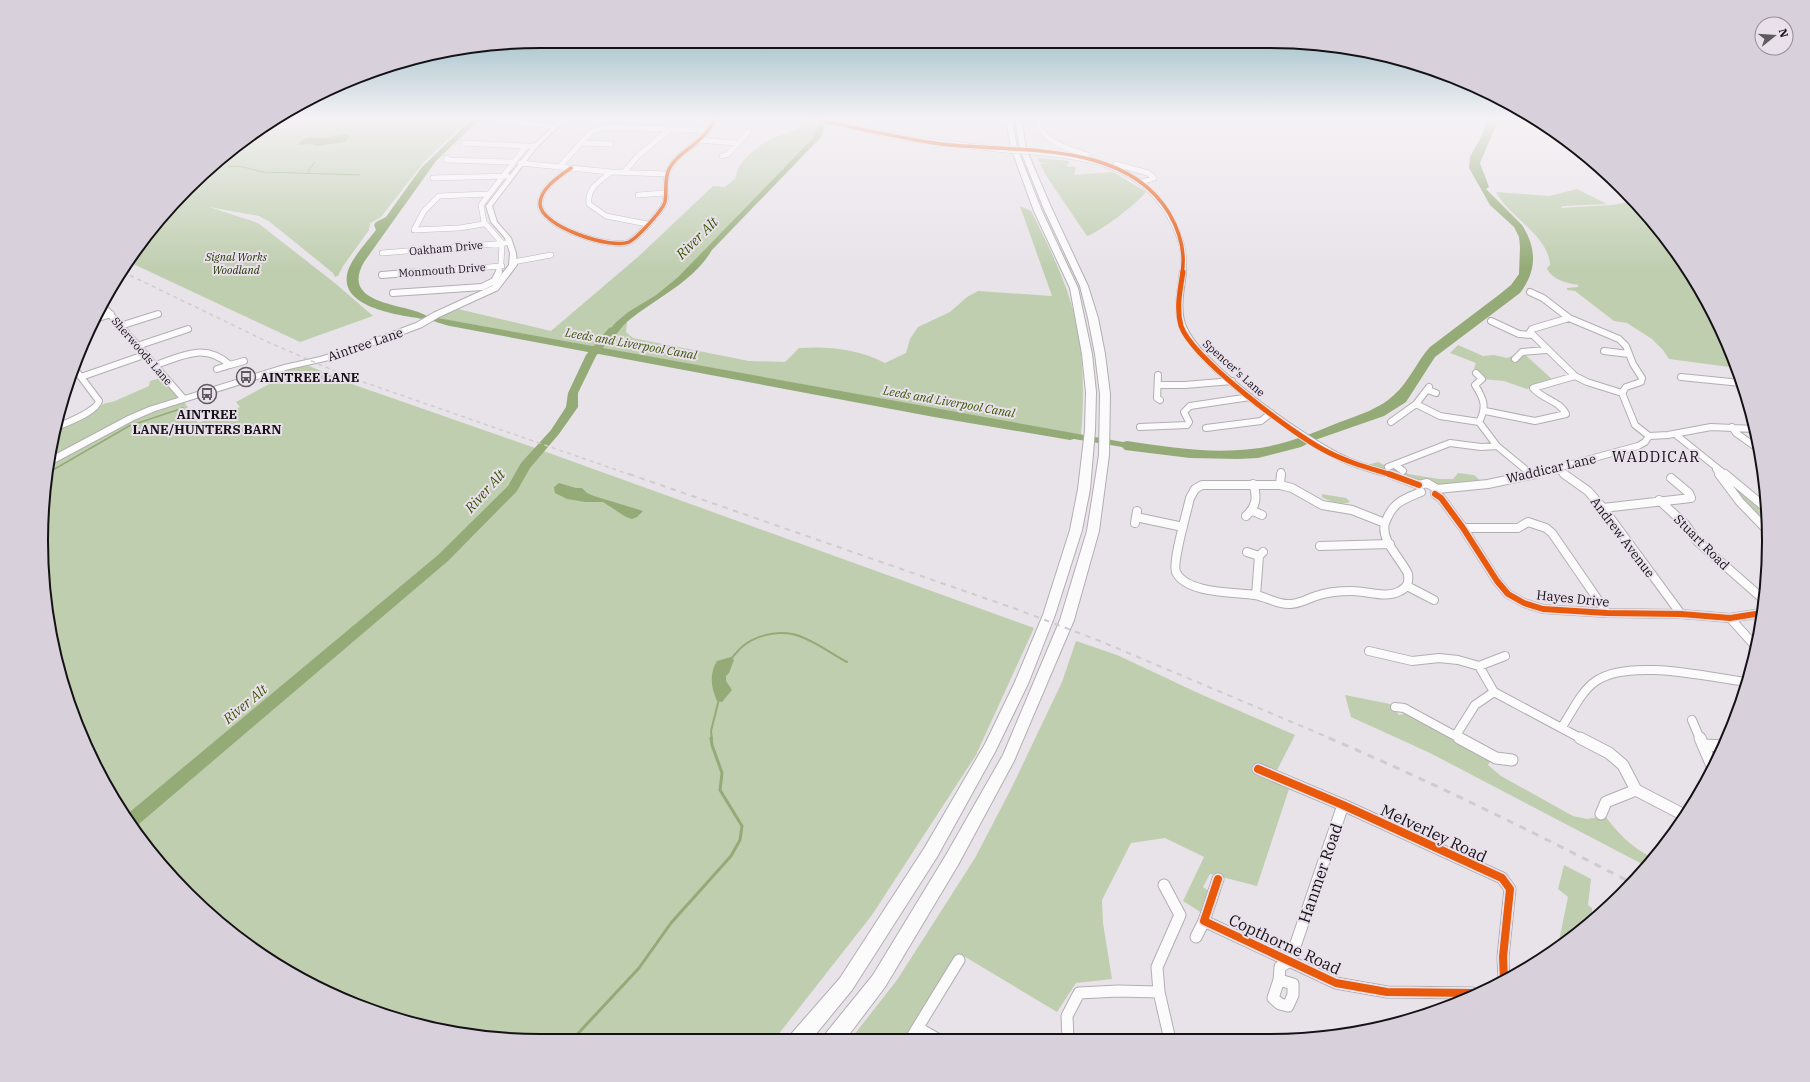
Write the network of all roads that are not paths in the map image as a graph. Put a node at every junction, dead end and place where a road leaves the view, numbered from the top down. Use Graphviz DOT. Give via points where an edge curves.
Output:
graph roads {
  1 [pos="509,168"];
  2 [pos="516,168"];
  3 [pos="571,168"];
  4 [pos="576,168"];
  5 [pos="627,168"];
  6 [pos="669,168"];
  7 [pos="1022,168"];
  8 [pos="1032,168"];
  9 [pos="1116,168"];
  10 [pos="1133,168"];
  11 [pos="611,172"];
  12 [pos="624,172"];
  13 [pos="666,174"];
  14 [pos="504,176"];
  15 [pos="511,176"];
  16 [pos="433,178"];
  17 [pos="1142,182"];
  18 [pos="664,192"];
  19 [pos="488,194"];
  20 [pos="638,194"];
  21 [pos="484,224"];
  22 [pos="647,224"];
  23 [pos="502,243"];
  24 [pos="511,243"];
  25 [pos="382,253"];
  26 [pos="552,255"];
  27 [pos="513,262"];
  28 [pos="502,266"];
  29 [pos="382,275"];
  30 [pos="1530,292"];
  31 [pos="393,293"];
  32 [pos="106,309"];
  33 [pos="111,314"];
  34 [pos="158,314"];
  35 [pos="102,317"];
  36 [pos="1569,318"];
  37 [pos="1491,321"];
  38 [pos="120,326"];
  39 [pos="188,329"];
  40 [pos="1532,335"];
  41 [pos="137,346"];
  42 [pos="1626,346"];
  43 [pos="1635,347"];
  44 [pos="1546,350"];
  45 [pos="1604,351"];
  46 [pos="1629,354"];
  47 [pos="144,355"];
  48 [pos="1515,359"];
  49 [pos="244,361"];
  50 [pos="156,365"];
  51 [pos="230,365"];
  52 [pos="218,369"];
  53 [pos="78,373"];
  54 [pos="1476,373"];
  55 [pos="1158,375"];
  56 [pos="1575,376"];
  57 [pos="81,377"];
  58 [pos="1681,377"];
  59 [pos="1232,382"];
  60 [pos="1736,382"];
  61 [pos="1158,385"];
  62 [pos="1436,393"];
  63 [pos="1622,393"];
  64 [pos="1250,397"];
  65 [pos="183,398"];
  66 [pos="1160,400"];
  67 [pos="1416,404"];
  68 [pos="1486,411"];
  69 [pos="1271,412"];
  70 [pos="1391,422"];
  71 [pos="1479,422"];
  72 [pos="62,425"];
  73 [pos="1140,427"];
  74 [pos="1732,427"];
  75 [pos="1206,428"];
  76 [pos="1749,428"];
  77 [pos="1676,434"];
  78 [pos="1649,436"];
  79 [pos="1753,445"];
  80 [pos="1497,446"];
  81 [pos="55,458"];
  82 [pos="1713,464"];
  83 [pos="1557,469"];
  84 [pos="1281,472"];
  85 [pos="1403,472"];
  86 [pos="1532,474"];
  87 [pos="1671,478"];
  88 [pos="1253,484"];
  89 [pos="1280,485"];
  90 [pos="1420,488"];
  91 [pos="1436,492"];
  92 [pos="1659,500"];
  93 [pos="1760,503"];
  94 [pos="1603,508"];
  95 [pos="1253,511"];
  96 [pos="1262,515"];
  97 [pos="1246,516"];
  98 [pos="1136,517"];
  99 [pos="1386,523"];
  100 [pos="1761,524"];
  101 [pos="1183,527"];
  102 [pos="1463,528"];
  103 [pos="1325,537"];
  104 [pos="1390,544"];
  105 [pos="1330,545"];
  106 [pos="1320,546"];
  107 [pos="1248,552"];
  108 [pos="1407,586"];
  109 [pos="1256,595"];
  110 [pos="1759,595"];
  111 [pos="1434,600"];
  112 [pos="1607,613"];
  113 [pos="1681,614"];
  114 [pos="1757,614"];
  115 [pos="1730,618"];
  116 [pos="1752,642"];
  117 [pos="1369,651"];
  118 [pos="1505,656"];
  119 [pos="1480,666"];
  120 [pos="1741,681"];
  121 [pos="1494,692"];
  122 [pos="1395,707"];
  123 [pos="1692,720"];
  124 [pos="1562,727"];
  125 [pos="1456,735"];
  126 [pos="1704,745"];
  127 [pos="1717,746"];
  128 [pos="1512,760"];
  129 [pos="1710,761"];
  130 [pos="1258,769"];
  131 [pos="1636,790"];
  132 [pos="1343,805"];
  133 [pos="1601,814"];
  134 [pos="1680,814"];
  135 [pos="1218,879"];
  136 [pos="1164,885"];
  137 [pos="1204,921"];
  138 [pos="1196,937"];
  139 [pos="958,960"];
  140 [pos="1290,961"];
  141 [pos="1504,974"];
  142 [pos="1279,980"];
  143 [pos="1159,992"];
  144 [pos="1462,994"];
  145 [pos="918,1028"];
  146 [pos="804,1034"];
  147 [pos="838,1034"];
  148 [pos="914,1034"];
  149 [pos="928,1034"];
  150 [pos="1068,1034"];
  151 [pos="1169,1034"];
  1 -- 14 [label="street"];
  2 -- 15 [label="main road"];
  3 -- 22 [label="street" via="550,184 543,194 540,206 543,214 555,223 583,236 618,244 629,242"];
  4 -- 11 [label="street"];
  5 -- 12 [label="street"];
  6 -- 13 [label="street"];
  7 -- 146 [label="highway" via="1038,211 1074,288 1087,354 1091,392 1090,430 1084,488 1076,530 1050,615 990,748 931,852 846,984"];
  8 -- 147 [label="highway" via="1084,286 1094,318 1100,354 1105,394 1104,455 1092,531 1067,620 1009,757 952,860 879,981"];
  9 -- 17 [label="street, Spencer's Lane, bridge"];
  10 -- 17 [label="street" via="1148,173 1154,178"];
  11 -- 12 [label="street"];
  11 -- 22 [label="street" via="594,186 588,196 589,204 606,216"];
  12 -- 13 [label="street"];
  13 -- 18 [label="street"];
  14 -- 15 [label="street"];
  14 -- 16 [label="street"];
  14 -- 19 [label="street"];
  15 -- 24 [label="main road" via="489,206 494,222"];
  17 -- 59 [label="street, Spencer's Lane" via="1159,198 1182,240 1184,261 1179,314 1183,328 1197,350"];
  18 -- 20 [label="street"];
  18 -- 22 [label="street" via="664,204"];
  19 -- 21 [label="street" via="479,214"];
  19 -- 21 [label="street" via="439,196 432,200 414,230"];
  21 -- 23 [label="street"];
  23 -- 24 [label="street, Oakham Drive"];
  23 -- 25 [label="street, Oakham Drive"];
  23 -- 28 [label="street"];
  24 -- 27 [label="main road"];
  26 -- 27 [label="street"];
  27 -- 65 [label="main road, Aintree Lane" via="500,284 424,322 338,354 287,366"];
  28 -- 29 [label="street, Monmouth Drive"];
  28 -- 31 [label="street" via="491,284 482,287"];
  30 -- 36 [label="street" via="1543,298"];
  32 -- 33 [label="street, Sherwoods Lane"];
  33 -- 35 [label="street"];
  33 -- 38 [label="street, Sherwoods Lane"];
  34 -- 38 [label="street"];
  36 -- 40 [label="street" via="1532,328"];
  36 -- 42 [label="street" via="1611,335"];
  37 -- 40 [label="street" via="1519,334"];
  38 -- 41 [label="street, Sherwoods Lane"];
  39 -- 41 [label="street"];
  40 -- 44 [label="street"];
  41 -- 47 [label="street, Sherwoods Lane"];
  42 -- 43 [label="street"];
  42 -- 46 [label="street"];
  44 -- 48 [label="street" via="1526,351"];
  44 -- 56 [label="street"];
  45 -- 46 [label="street"];
  46 -- 63 [label="street" via="1642,378 1641,382 1626,387"];
  47 -- 50 [label="street, Sherwoods Lane"];
  47 -- 57 [label="street"];
  49 -- 51 [label="street"];
  50 -- 51 [label="street" via="202,352 215,353"];
  50 -- 65 [label="street, Sherwoods Lane"];
  51 -- 52 [label="street"];
  53 -- 57 [label="street"];
  54 -- 68 [label="street" via="1485,379 1475,385 1482,396"];
  55 -- 61 [label="street"];
  56 -- 63 [label="street"];
  56 -- 68 [label="street" via="1533,388 1563,408 1566,414 1535,421"];
  57 -- 72 [label="street" via="99,401 98,405"];
  58 -- 60 [label="street"];
  59 -- 61 [label="street" via="1185,386"];
  59 -- 64 [label="street, Spencer's Lane"];
  61 -- 66 [label="street" via="1157,398"];
  62 -- 67 [label="street" via="1429,388"];
  63 -- 78 [label="street" via="1635,425"];
  64 -- 69 [label="street, Spencer's Lane"];
  64 -- 73 [label="street" via="1190,406 1184,412 1189,422 1187,425"];
  65 -- 81 [label="main road, Aintree Lane" via="131,418"];
  67 -- 70 [label="street"];
  67 -- 71 [label="street" via="1440,416"];
  68 -- 71 [label="street"];
  69 -- 75 [label="street" via="1262,421"];
  69 -- 90 [label="street, Spencer's Lane" via="1316,446"];
  71 -- 80 [label="street"];
  74 -- 76 [label="street"];
  74 -- 77 [label="street" via="1710,427"];
  74 -- 79 [label="street"];
  77 -- 78 [label="street"];
  77 -- 82 [label="street"];
  78 -- 83 [label="street, Waddicar Lane" via="1638,446"];
  80 -- 85 [label="street" via="1481,448 1450,444 1392,466"];
  80 -- 86 [label="street"];
  82 -- 93 [label="street"];
  82 -- 100 [label="street" via="1724,483"];
  83 -- 86 [label="street, Waddicar Lane"];
  83 -- 94 [label="street, Andrew Avenue" via="1588,491"];
  84 -- 89 [label="street"];
  86 -- 91 [label="street, Waddicar Lane"];
  87 -- 92 [label="street" via="1689,493 1690,498"];
  88 -- 89 [label="street"];
  88 -- 95 [label="street" via="1257,497"];
  88 -- 101 [label="street" via="1202,485 1195,489 1190,498"];
  89 -- 99 [label="street" via="1292,488 1322,505 1352,510"];
  90 -- 91 [label="street, Waddicar Lane" via="1428,494"];
  90 -- 99 [label="street" via="1399,501"];
  91 -- 102 [label="street, Hayes Drive"];
  92 -- 94 [label="street"];
  92 -- 110 [label="street, Stuart Road" via="1685,524 1698,542"];
  94 -- 113 [label="street, Andrew Avenue"];
  95 -- 96 [label="street"];
  95 -- 97 [label="street"];
  98 -- 101 [label="street"];
  99 -- 104 [label="street" via="1384,533"];
  101 -- 109 [label="street" via="1175,563 1181,578 1191,584 1235,594"];
  102 -- 112 [label="street, Hayes Drive" via="1508,594 1524,603 1544,609"];
  102 -- 112 [label="street" via="1518,528 1528,522 1546,528"];
  103 -- 105 [label="street"];
  104 -- 105 [label="street"];
  104 -- 108 [label="street" via="1405,566 1409,582"];
  105 -- 106 [label="street"];
  107 -- 109 [label="street" via="1261,554"];
  108 -- 109 [label="street" via="1396,593 1384,595 1353,591 1316,596 1308,601 1292,604"];
  108 -- 111 [label="street" via="1422,599"];
  112 -- 113 [label="street, Hayes Drive"];
  113 -- 115 [label="street, Hayes Drive"];
  114 -- 115 [label="street, Hayes Drive"];
  115 -- 116 [label="street"];
  117 -- 119 [label="street" via="1412,661 1439,658"];
  118 -- 119 [label="street"];
  119 -- 121 [label="street"];
  120 -- 124 [label="street" via="1654,670 1617,673 1598,680 1587,690"];
  121 -- 124 [label="street"];
  121 -- 125 [label="street" via="1475,705"];
  122 -- 125 [label="street" via="1404,708"];
  123 -- 126 [label="street"];
  124 -- 131 [label="street" via="1609,753 1623,764"];
  125 -- 128 [label="street" via="1496,758"];
  126 -- 127 [label="street"];
  126 -- 129 [label="street"];
  130 -- 132 [label="street, Melverley Road"];
  131 -- 133 [label="street" via="1606,802"];
  131 -- 134 [label="street"];
  132 -- 140 [label="street, Hanmer Road"];
  132 -- 141 [label="street, Melverley Road" via="1502,878 1508,884 1510,889 1503,957"];
  135 -- 137 [label="street"];
  136 -- 143 [label="street" via="1180,915 1157,967"];
  137 -- 138 [label="street"];
  137 -- 140 [label="street, Copthorne Road"];
  139 -- 145 [label="street"];
  140 -- 142 [label="street, Hanmer Road" via="1280,967"];
  140 -- 144 [label="street, Copthorne Road" via="1335,983 1372,991"];
  143 -- 150 [label="street" via="1079,993 1067,1016"];
  143 -- 151 [label="street"];
  145 -- 148 [label="street"];
  145 -- 149 [label="street"];
}
